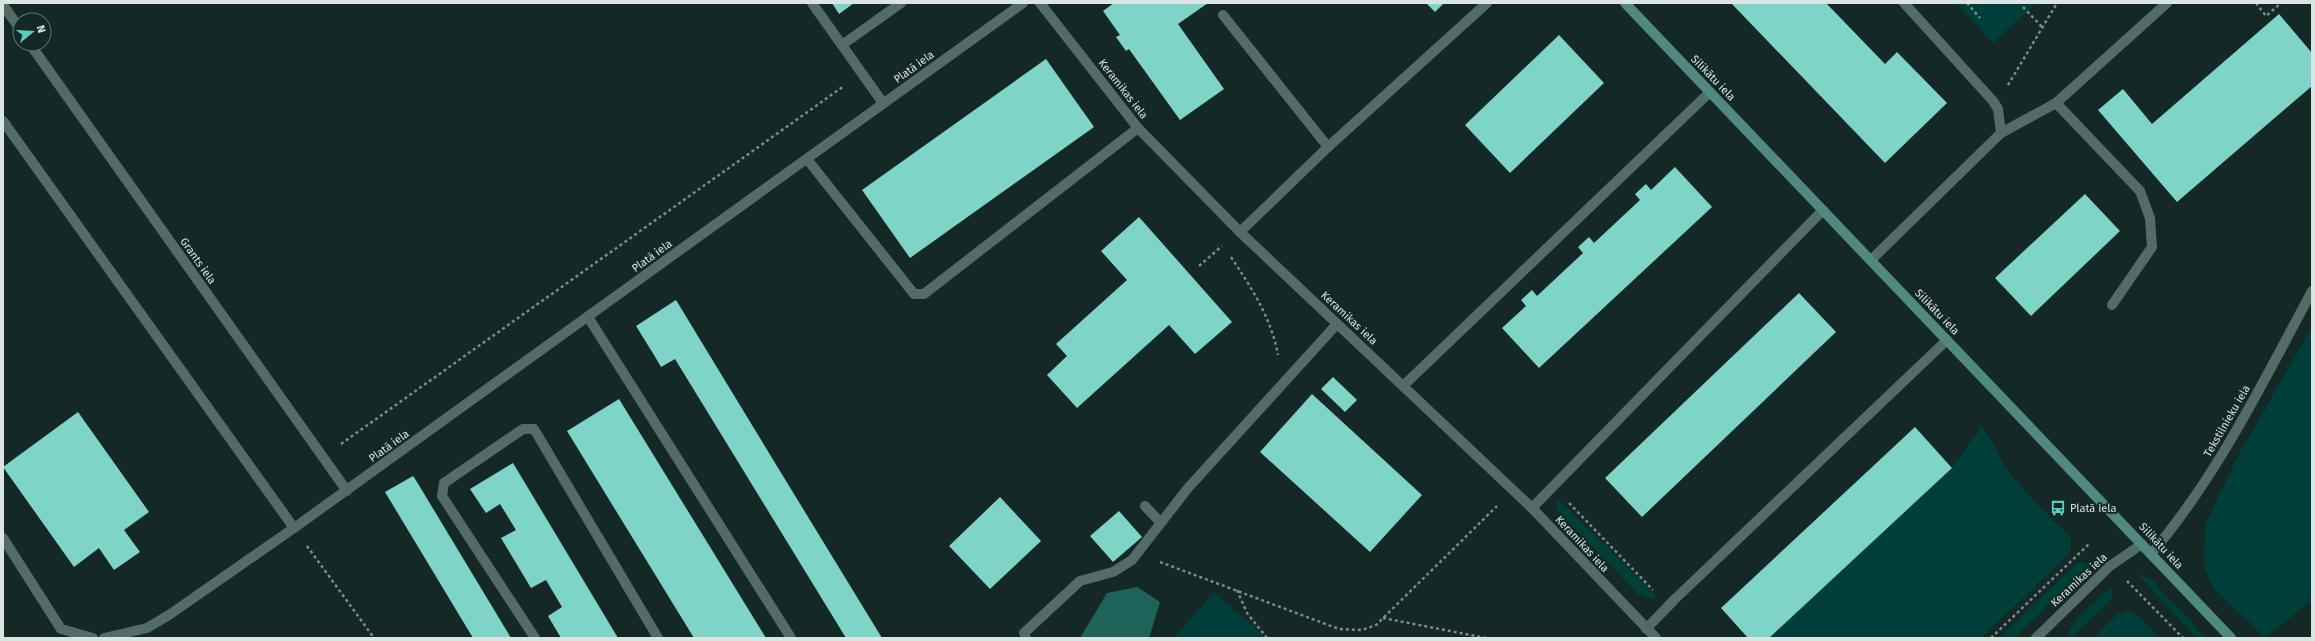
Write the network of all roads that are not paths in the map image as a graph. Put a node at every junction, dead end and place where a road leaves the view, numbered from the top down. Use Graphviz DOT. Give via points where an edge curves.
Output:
graph roads {
  1 [pos="812,3"];
  2 [pos="901,3"];
  3 [pos="1022,3"];
  4 [pos="1040,3"];
  5 [pos="1488,3"];
  6 [pos="1625,3"];
  7 [pos="1904,3"];
  8 [pos="2167,3"];
  9 [pos="3,6"];
  10 [pos="1223,15"];
  11 [pos="12,19"];
  12 [pos="842,45"];
  13 [pos="36,52"];
  14 [pos="1710,92"];
  15 [pos="2056,103"];
  16 [pos="884,104"];
  17 [pos="3,121"];
  18 [pos="1138,128"];
  19 [pos="2001,134"];
  20 [pos="1328,147"];
  21 [pos="807,159"];
  22 [pos="1824,210"];
  23 [pos="1240,232"];
  24 [pos="1871,260"];
  25 [pos="2312,291"];
  26 [pos="2112,306"];
  27 [pos="588,317"];
  28 [pos="1337,324"];
  29 [pos="1947,340"];
  30 [pos="1402,386"];
  31 [pos="347,491"];
  32 [pos="1146,506"];
  33 [pos="1532,508"];
  34 [pos="1160,522"];
  35 [pos="294,528"];
  36 [pos="3,538"];
  37 [pos="2142,544"];
  38 [pos="2151,554"];
  39 [pos="1646,629"];
  40 [pos="93,638"];
  41 [pos="104,638"];
  42 [pos="535,638"];
  43 [pos="658,638"];
  44 [pos="791,638"];
  45 [pos="1026,638"];
  46 [pos="1656,638"];
  47 [pos="2036,638"];
  48 [pos="2231,638"];
  1 -- 12 [label="street"];
  2 -- 12 [label="street"];
  3 -- 16 [label="street, Platā iela"];
  4 -- 18 [label="street, Keramikas iela"];
  5 -- 20 [label="street"];
  6 -- 14 [label="main road, Silikātu iela"];
  7 -- 19 [label="street" via="1993,101 1998,109"];
  8 -- 15 [label="street"];
  9 -- 11 [label="street"];
  10 -- 20 [label="street"];
  12 -- 16 [label="street"];
  13 -- 31 [label="street, Grants iela"];
  14 -- 22 [label="main road, Silikātu iela"];
  14 -- 30 [label="street"];
  15 -- 19 [label="street"];
  15 -- 26 [label="street" via="2140,191 2150,218 2152,247"];
  16 -- 21 [label="street, Platā iela"];
  17 -- 35 [label="street"];
  18 -- 21 [label="street" via="924,294 919,295 914,294"];
  18 -- 23 [label="street, Keramikas iela"];
  19 -- 24 [label="street"];
  20 -- 23 [label="street"];
  21 -- 27 [label="street, Platā iela"];
  22 -- 24 [label="main road, Silikātu iela"];
  22 -- 33 [label="street"];
  23 -- 28 [label="street, Keramikas iela"];
  24 -- 29 [label="main road, Silikātu iela"];
  25 -- 38 [label="street, Tekstilnieku iela" via="2230,443 2186,511"];
  27 -- 31 [label="street, Platā iela"];
  27 -- 44 [label="street"];
  28 -- 30 [label="street, Keramikas iela"];
  28 -- 34 [label="street"];
  29 -- 37 [label="main road, Silikātu iela"];
  29 -- 39 [label="street"];
  30 -- 33 [label="street, Keramikas iela"];
  31 -- 35 [label="street, Platā iela"];
  32 -- 34 [label="street"];
  33 -- 39 [label="street, Keramikas iela"];
  34 -- 45 [label="street" via="1132,560 1113,572 1080,581 1038,618 1024,633"];
  35 -- 41 [label="street, Platā iela" via="147,628"];
  36 -- 40 [label="street" via="61,629"];
  37 -- 38 [label="main road, Silikātu iela"];
  37 -- 47 [label="street, Keramikas iela" via="2110,566"];
  38 -- 48 [label="main road, Silikātu iela"];
  39 -- 46 [label="street, Keramikas iela"];
  42 -- 43 [label="street" via="442,496 444,483 523,429 529,428 534,430"];
}
